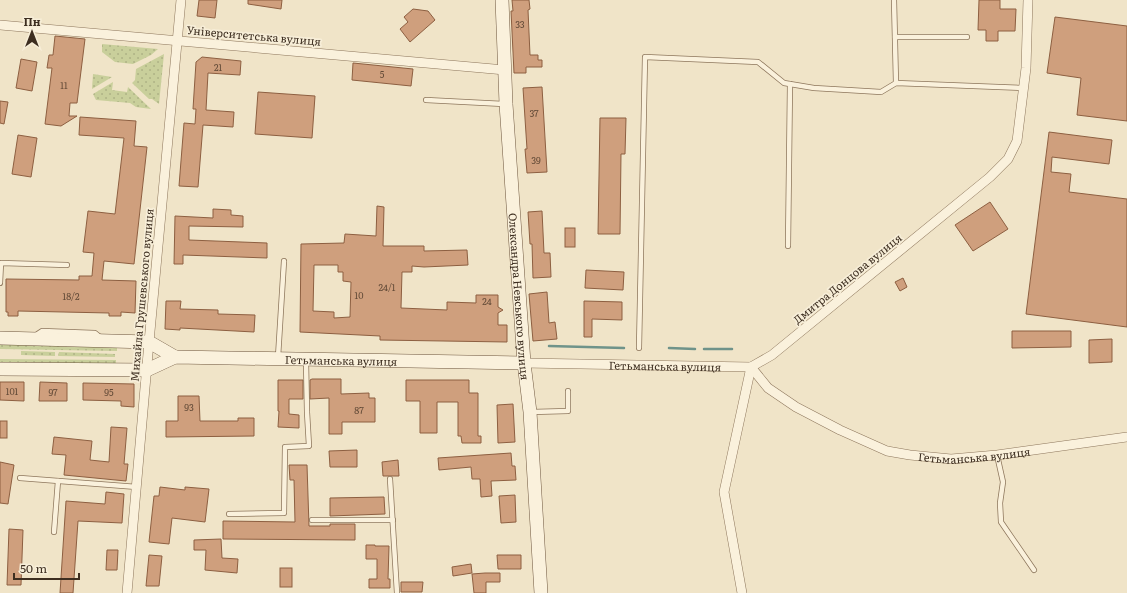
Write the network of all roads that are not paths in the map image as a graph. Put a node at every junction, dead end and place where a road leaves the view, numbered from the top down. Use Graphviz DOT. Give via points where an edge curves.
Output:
graph roads {
  1 [pos="181,0"];
  2 [pos="502,0"];
  3 [pos="894,0"];
  4 [pos="1028,0"];
  5 [pos="0,25"];
  6 [pos="895,37"];
  7 [pos="967,37"];
  8 [pos="177,40"];
  9 [pos="505,70"];
  10 [pos="896,83"];
  11 [pos="790,84"];
  12 [pos="1024,88"];
  13 [pos="426,100"];
  14 [pos="506,104"];
  15 [pos="788,246"];
  16 [pos="284,261"];
  17 [pos="67,265"];
  18 [pos="0,283"];
  19 [pos="0,338"];
  20 [pos="149,342"];
  21 [pos="639,348"];
  22 [pos="175,358"];
  23 [pos="278,359"];
  24 [pos="306,360"];
  25 [pos="524,363"];
  26 [pos="752,368"];
  27 [pos="0,369"];
  28 [pos="147,370"];
  29 [pos="568,391"];
  30 [pos="530,412"];
  31 [pos="1127,437"];
  32 [pos="998,455"];
  33 [pos="20,478"];
  34 [pos="390,479"];
  35 [pos="58,481"];
  36 [pos="137,487"];
  37 [pos="229,514"];
  38 [pos="312,520"];
  39 [pos="393,520"];
  40 [pos="54,532"];
  41 [pos="1034,570"];
  42 [pos="128,593"];
  43 [pos="397,593"];
  44 [pos="541,593"];
  45 [pos="742,593"];
  1 -- 8 [label="street, Михайла Грушевського вулиця"];
  2 -- 9 [label="street, Олександра Невського вулиця"];
  3 -- 6 [label="lane"];
  4 -- 12 [label="street, Дмитра Донцова вулиця"];
  5 -- 8 [label="street, Університетська вулиця"];
  6 -- 7 [label="lane"];
  6 -- 10 [label="lane"];
  8 -- 9 [label="street, Університетська вулиця"];
  8 -- 20 [label="street, Михайла Грушевського вулиця"];
  9 -- 14 [label="street, Олександра Невського вулиця"];
  10 -- 11 [label="lane" via="881,92"];
  10 -- 12 [label="lane"];
  11 -- 15 [label="lane"];
  11 -- 21 [label="lane" via="784,83 758,62 645,57"];
  12 -- 26 [label="street, Дмитра Донцова вулиця" via="1017,141 1008,159 990,177 772,355"];
  13 -- 14 [label="lane"];
  14 -- 25 [label="street, Олександра Невського вулиця"];
  16 -- 23 [label="lane"];
  17 -- 18 [label="lane" via="1,264"];
  19 -- 20 [label="street"];
  20 -- 22 [label="street"];
  20 -- 28 [label="street, Михайла Грушевського вулиця"];
  22 -- 23 [label="street, Гетьманська вулиця"];
  22 -- 28 [label="street, Гетьманська вулиця"];
  23 -- 24 [label="street, Гетьманська вулиця"];
  24 -- 25 [label="street, Гетьманська вулиця"];
  24 -- 37 [label="lane" via="309,446 285,447 284,513"];
  25 -- 26 [label="street, Гетьманська вулиця"];
  25 -- 30 [label="street, Олександра Невського вулиця"];
  26 -- 32 [label="street, Гетьманська вулиця" via="768,388 796,407 888,451 951,459"];
  26 -- 45 [label="street" via="724,492"];
  27 -- 28 [label="street, Гетьманська вулиця"];
  28 -- 36 [label="street, Михайла Грушевського вулиця"];
  29 -- 30 [label="lane" via="568,411"];
  30 -- 44 [label="street, Олександра Невського вулиця"];
  31 -- 32 [label="street, Гетьманська вулиця"];
  32 -- 41 [label="lane" via="1003,482 1001,522"];
  33 -- 35 [label="lane"];
  34 -- 39 [label="lane"];
  35 -- 36 [label="lane"];
  35 -- 40 [label="lane"];
  36 -- 42 [label="street, Михайла Грушевського вулиця"];
  38 -- 39 [label="lane"];
  39 -- 43 [label="lane"];
}
